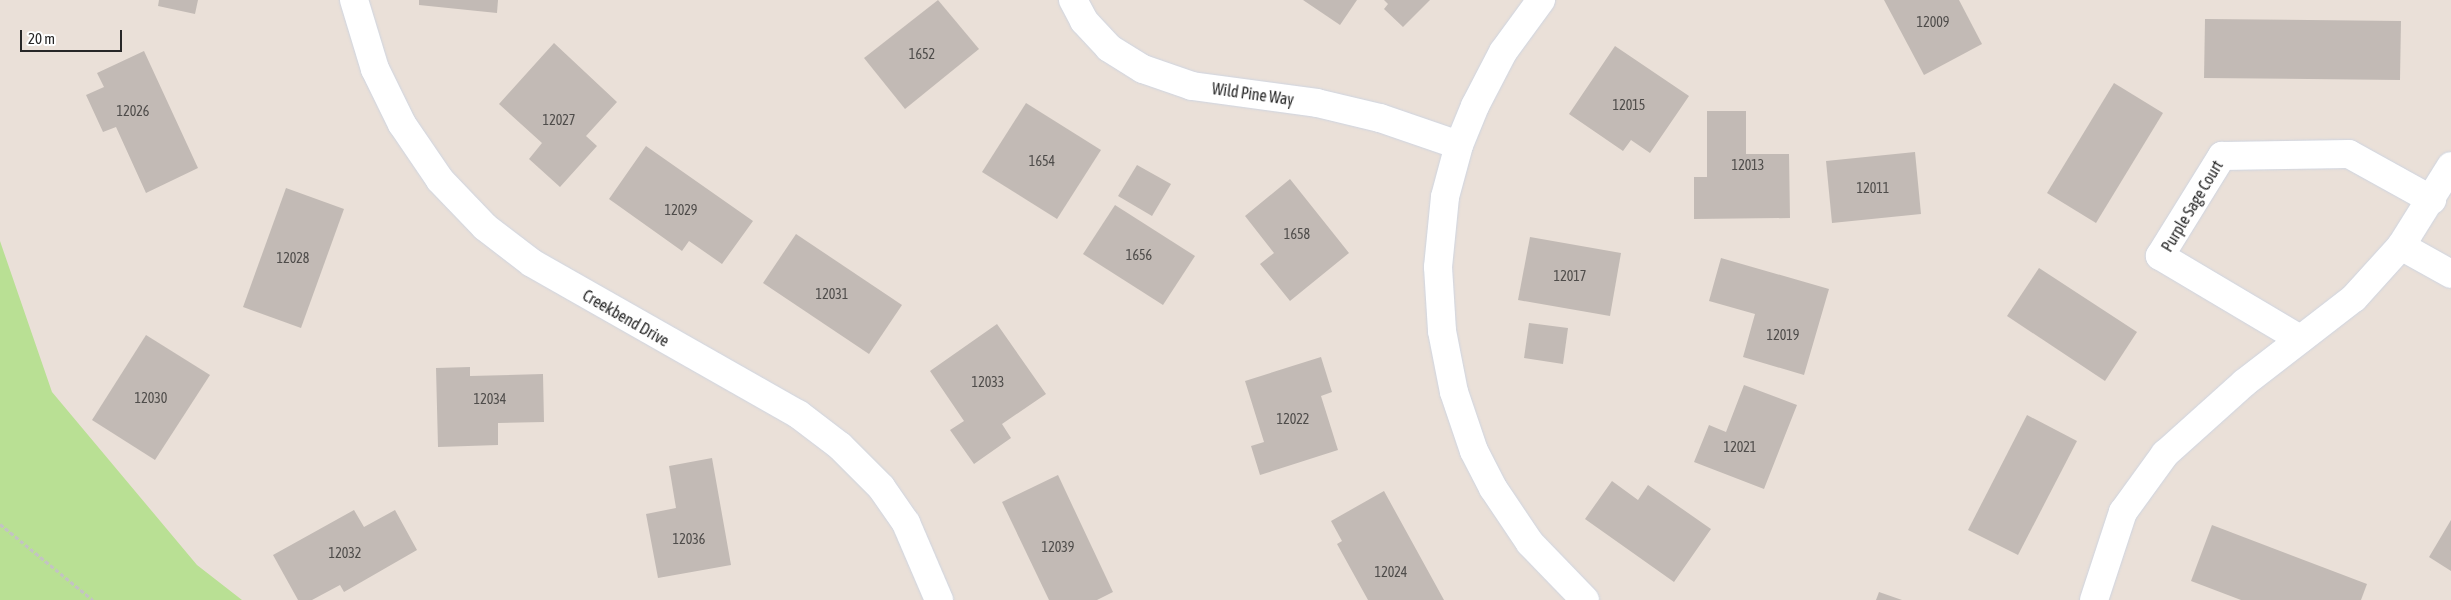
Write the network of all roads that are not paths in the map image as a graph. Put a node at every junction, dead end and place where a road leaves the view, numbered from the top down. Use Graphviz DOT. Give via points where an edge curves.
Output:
graph roads {
  1 [pos="354,0"];
  2 [pos="1073,0"];
  3 [pos="1541,0"];
  4 [pos="1460,145"];
  5 [pos="2451,166"];
  6 [pos="2432,200"];
  7 [pos="2401,246"];
  8 [pos="2451,274"];
  9 [pos="2300,339"];
  10 [pos="939,600"];
  11 [pos="1585,600"];
  12 [pos="2094,600"];
  1 -- 10 [label="street, Creekbend Drive" via="375,70 402,124 440,180 485,226 532,264 798,414 840,446 880,488 906,523"];
  2 -- 4 [label="street, Wild Pine Way" via="1084,21 1109,48 1143,69 1192,86 1316,103 1400,124"];
  3 -- 4 [label="street" via="1503,52 1475,106"];
  4 -- 11 [label="street" via="1445,197 1438,267 1442,331 1454,392 1474,451 1493,488 1530,542"];
  5 -- 6 [label="street"];
  6 -- 7 [label="street"];
  6 -- 9 [label="street, Purple Sage Court" via="2349,154 2222,156 2160,256"];
  7 -- 8 [label="street"];
  7 -- 9 [label="street" via="2354,298"];
  9 -- 12 [label="street" via="2237,389 2165,454 2123,512"];
}
